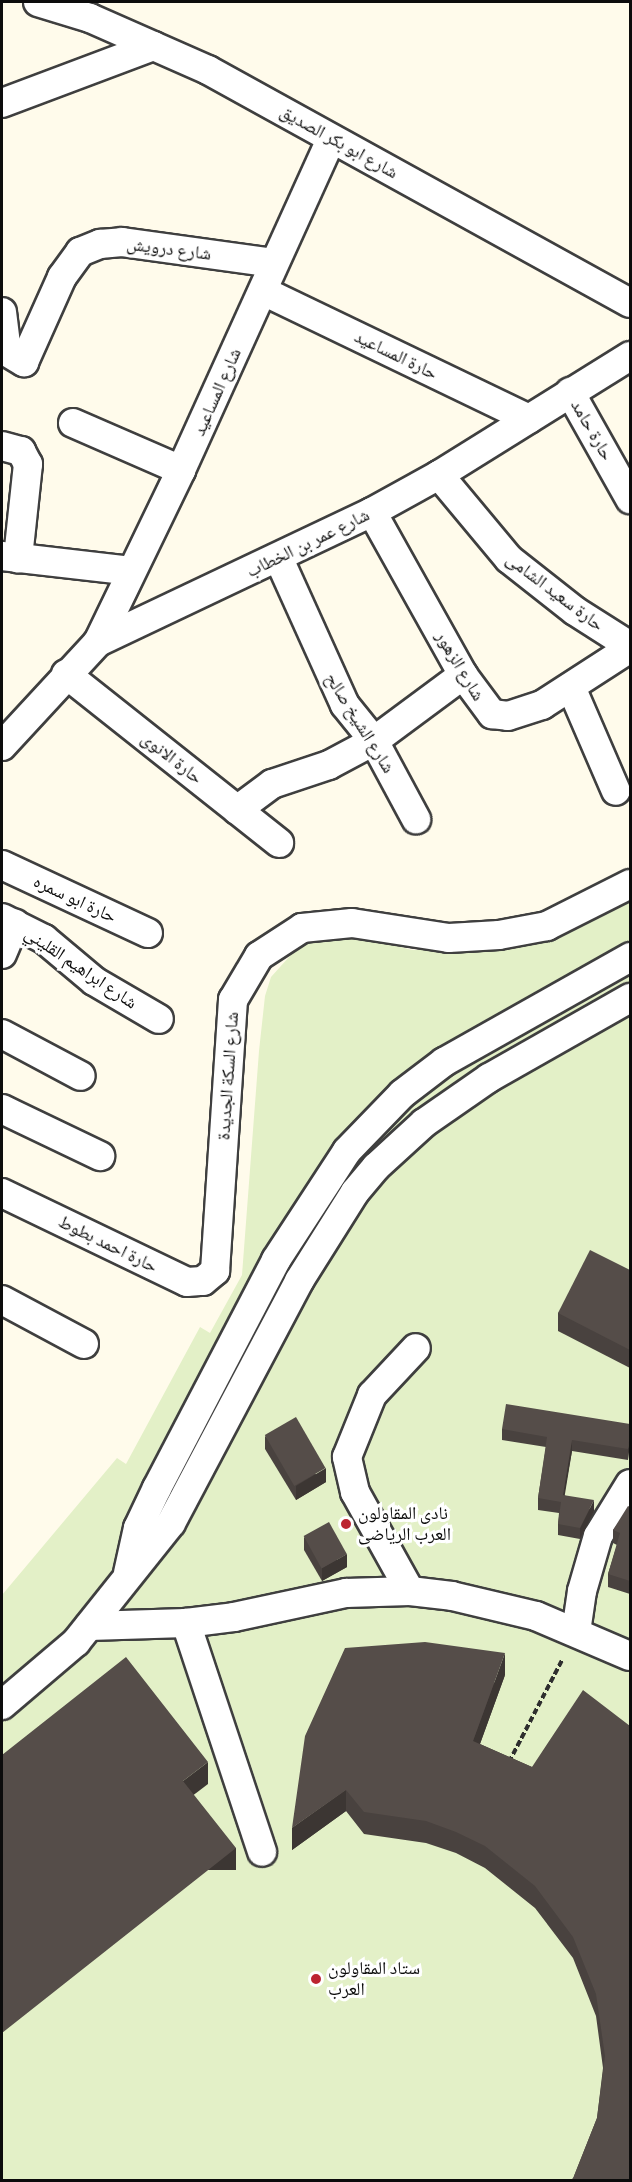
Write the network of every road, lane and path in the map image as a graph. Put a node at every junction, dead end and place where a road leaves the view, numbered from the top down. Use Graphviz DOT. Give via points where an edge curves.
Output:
graph roads {
  1 [pos="38,2"];
  2 [pos="154,46"];
  3 [pos="2,103"];
  4 [pos="331,139"];
  5 [pos="274,263"];
  6 [pos="263,291"];
  7 [pos="630,303"];
  8 [pos="2,312"];
  9 [pos="11,354"];
  10 [pos="630,356"];
  11 [pos="570,392"];
  12 [pos="529,419"];
  13 [pos="73,423"];
  14 [pos="2,446"];
  15 [pos="182,470"];
  16 [pos="439,476"];
  17 [pos="630,499"];
  18 [pos="372,512"];
  19 [pos="10,557"];
  20 [pos="279,559"];
  21 [pos="131,572"];
  22 [pos="98,642"];
  23 [pos="630,647"];
  24 [pos="66,674"];
  25 [pos="463,675"];
  26 [pos="571,687"];
  27 [pos="374,741"];
  28 [pos="2,746"];
  29 [pos="616,791"];
  30 [pos="237,810"];
  31 [pos="416,819"];
  32 [pos="279,843"];
  33 [pos="2,865"];
  34 [pos="630,884"];
  35 [pos="8,921"];
  36 [pos="148,933"];
  37 [pos="2,954"];
  38 [pos="630,957"];
  39 [pos="630,998"];
  40 [pos="159,1019"];
  41 [pos="2,1034"];
  42 [pos="81,1076"];
  43 [pos="2,1109"];
  44 [pos="100,1156"];
  45 [pos="331,1171"];
  46 [pos="354,1192"];
  47 [pos="2,1193"];
  48 [pos="214,1271"];
  49 [pos="2,1300"];
  50 [pos="84,1344"];
  51 [pos="416,1348"];
  52 [pos="170,1464"];
  53 [pos="195,1479"];
  54 [pos="630,1484"];
  55 [pos="128,1573"];
  56 [pos="410,1591"];
  57 [pos="186,1623"];
  58 [pos="89,1626"];
  59 [pos="576,1632"];
  60 [pos="630,1656"];
  61 [pos="2,1705"];
  62 [pos="504,1771"];
  63 [pos="262,1852"];
  1 -- 2 [label="street, شارع ابو بكر الصديق" via="90,18"];
  2 -- 3 [label="street"];
  2 -- 4 [label="street, شارع ابو بكر الصديق" via="218,75"];
  4 -- 5 [label="street, شارع المساعيد"];
  4 -- 7 [label="street, شارع ابو بكر الصديق"];
  5 -- 6 [label="street, شارع المساعيد"];
  5 -- 9 [label="street, شارع درويش" via="122,242 100,244 80,252"];
  6 -- 12 [label="street, حارة المساعيد"];
  6 -- 15 [label="street, شارع المساعيد"];
  8 -- 9 [label="street"];
  10 -- 11 [label="street, شارع عمر بن الخطاب"];
  11 -- 12 [label="street, شارع عمر بن الخطاب"];
  11 -- 17 [label="street, حارة حامد"];
  12 -- 16 [label="street, شارع عمر بن الخطاب"];
  13 -- 15 [label="street"];
  14 -- 19 [label="street" via="21,451 28,464"];
  15 -- 21 [label="street, شارع المساعيد"];
  16 -- 18 [label="street, شارع عمر بن الخطاب"];
  16 -- 23 [label="street, حارة سعيد الشامى" via="509,559 574,611"];
  18 -- 20 [label="street, شارع عمر بن الخطاب"];
  18 -- 25 [label="street, شارع الزهور"];
  19 -- 21 [label="street"];
  20 -- 22 [label="street, شارع عمر بن الخطاب"];
  20 -- 27 [label="street, شارع الشيخ صالح" via="345,705"];
  21 -- 22 [label="street, شارع المساعيد"];
  22 -- 24 [label="street, شارع عمر بن الخطاب"];
  23 -- 26 [label="street, شارع الزهور"];
  24 -- 28 [label="street, شارع عمر بن الخطاب"];
  24 -- 30 [label="street, حارة الانوى"];
  25 -- 26 [label="street, شارع الزهور" via="492,714 508,716 542,705"];
  25 -- 27 [label="street"];
  26 -- 29 [label="street"];
  27 -- 30 [label="street" via="329,765 272,784"];
  27 -- 31 [label="street, شارع الشيخ صالح"];
  30 -- 32 [label="street, حارة الانوى"];
  33 -- 36 [label="street, حارة ابو سمره"];
  34 -- 48 [label="street, شارع السكة الجديدة" via="547,926 518,932 449,938 352,923 302,928 259,956 233,1000"];
  35 -- 37 [label="street"];
  35 -- 40 [label="street, شارع ابراهيم القليني" via="44,939 94,981"];
  38 -- 45 [label="street" via="444,1062 383,1112"];
  39 -- 46 [label="street" via="512,1064 451,1104 399,1144"];
  41 -- 42 [label="street"];
  43 -- 44 [label="street"];
  45 -- 46 [label="street"];
  45 -- 52 [label="street" via="276,1260"];
  46 -- 53 [label="street" via="299,1281"];
  47 -- 48 [label="street, حارة احمد بطوط" via="187,1282 203,1281"];
  49 -- 50 [label="street"];
  51 -- 56 [label="street" via="372,1395 347,1457 353,1486"];
  52 -- 53 [label="street"];
  52 -- 55 [label="street" via="138,1528"];
  53 -- 55 [label="street" via="158,1541"];
  54 -- 59 [label="street" via="598,1536 582,1591"];
  55 -- 58 [label="street"];
  56 -- 57 [label="street" via="346,1593"];
  56 -- 59 [label="street" via="494,1605"];
  57 -- 58 [label="street"];
  57 -- 63 [label="street"];
  58 -- 61 [label="street" via="50,1667"];
  59 -- 60 [label="street"];
  59 -- 62 [label="path"];
}
